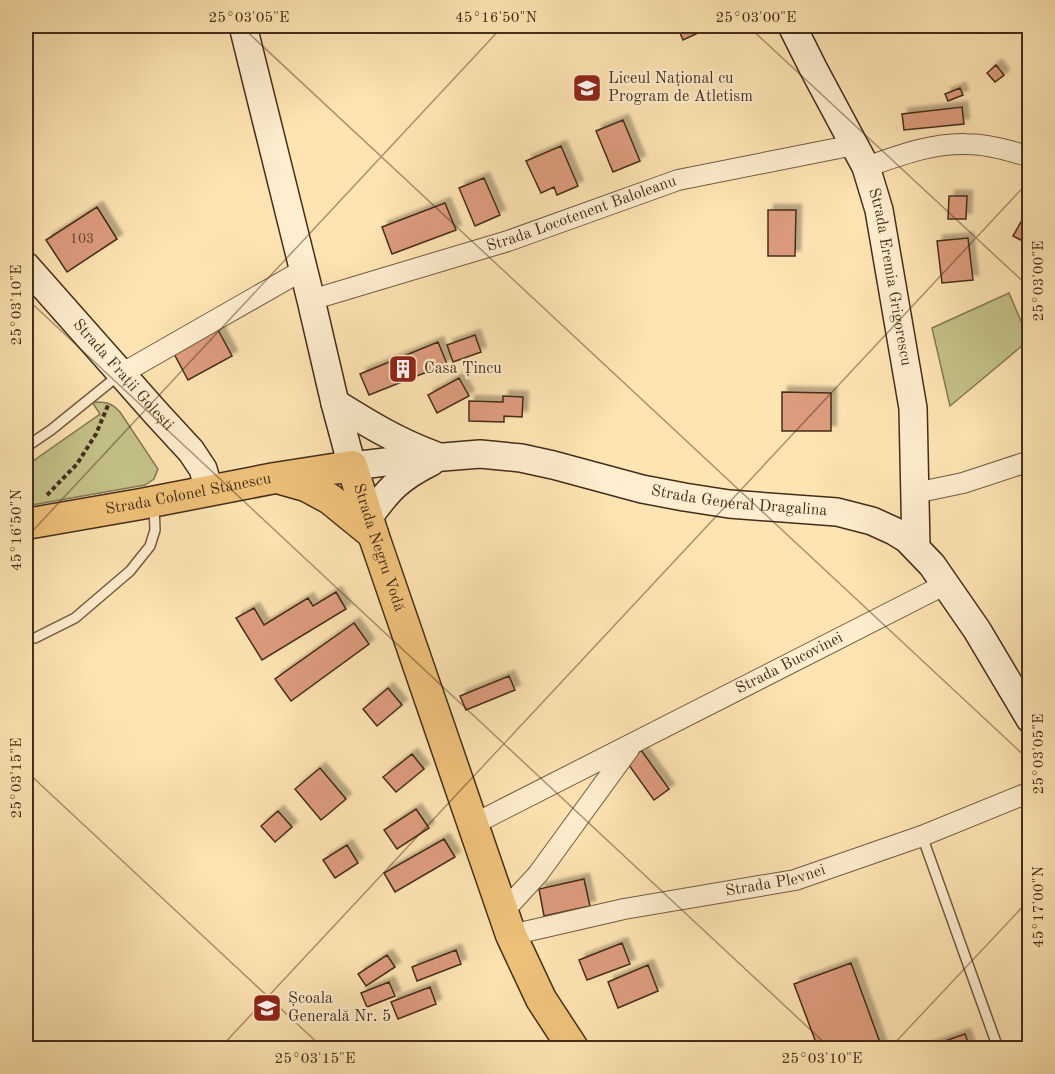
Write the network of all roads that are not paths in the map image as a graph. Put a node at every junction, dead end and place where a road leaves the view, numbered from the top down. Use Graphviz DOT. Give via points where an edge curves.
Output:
graph roads {
  1 [pos="243,26"];
  2 [pos="792,26"];
  3 [pos="860,156"];
  4 [pos="1029,157"];
  5 [pos="26,266"];
  6 [pos="303,270"];
  7 [pos="311,300"];
  8 [pos="121,374"];
  9 [pos="335,403"];
  10 [pos="26,447"];
  11 [pos="441,458"];
  12 [pos="1029,461"];
  13 [pos="352,466"];
  14 [pos="275,478"];
  15 [pos="208,490"];
  16 [pos="915,493"];
  17 [pos="153,502"];
  18 [pos="33,513"];
  19 [pos="370,526"];
  20 [pos="916,548"];
  21 [pos="946,584"];
  22 [pos="35,638"];
  23 [pos="1029,719"];
  24 [pos="632,744"];
  25 [pos="1029,792"];
  26 [pos="474,824"];
  27 [pos="922,836"];
  28 [pos="507,923"];
  29 [pos="573,1048"];
  30 [pos="998,1048"];
  1 -- 6 [label="main road, Strada Negru Vodă"];
  2 -- 3 [label="main road, Strada Eremia Grigorescu"];
  3 -- 4 [label="street, Strada Locotenent Baloleanu" via="966,144 1004,148"];
  3 -- 7 [label="street, Strada Locotenent Baloleanu" via="678,180 508,241"];
  3 -- 16 [label="main road, Strada Eremia Grigorescu" via="879,210 913,408"];
  5 -- 8 [label="main road, Strada Frații Golești"];
  6 -- 7 [label="main road, Strada Negru Vodă"];
  6 -- 8 [label="street"];
  7 -- 9 [label="main road, Strada Negru Vodă"];
  8 -- 10 [label="lane"];
  8 -- 15 [label="main road, Strada Frații Golești" via="191,451 203,469"];
  9 -- 11 [label="main road" via="389,436"];
  9 -- 13 [label="main road, Strada Negru Vodă"];
  11 -- 13 [label="main road, Strada General Dragalina"];
  11 -- 19 [label="main road" via="399,480 386,494"];
  11 -- 20 [label="main road, Strada General Dragalina" via="480,454 521,458 695,499 837,512 894,531"];
  12 -- 16 [label="street" via="963,483"];
  13 -- 14 [label="main road, Strada Colonel Stănescu"];
  13 -- 19 [label="main road, Strada Negru Vodă"];
  14 -- 15 [label="main road, Strada Colonel Stănescu"];
  14 -- 19 [label="main road" via="306,486"];
  15 -- 17 [label="main road, Strada Colonel Stănescu"];
  16 -- 20 [label="main road, Strada Eremia Grigorescu"];
  17 -- 18 [label="main road, Strada Colonel Stănescu"];
  17 -- 22 [label="lane" via="155,530 150,546 130,571 75,618"];
  19 -- 26 [label="main road, Strada Negru Vodă"];
  20 -- 21 [label="main road, Strada General Dragalina"];
  21 -- 23 [label="main road, Strada General Dragalina"];
  21 -- 24 [label="street, Strada Bucovinei"];
  24 -- 26 [label="street, Strada Bucovinei"];
  24 -- 28 [label="street, Strada Bucovinei"];
  25 -- 27 [label="street, Strada Plevnei"];
  26 -- 28 [label="main road, Strada Negru Vodă"];
  27 -- 28 [label="street, Strada Plevnei" via="795,880 624,909"];
  27 -- 30 [label="lane"];
  28 -- 29 [label="main road, Strada Negru Vodă" via="542,999"];
}
